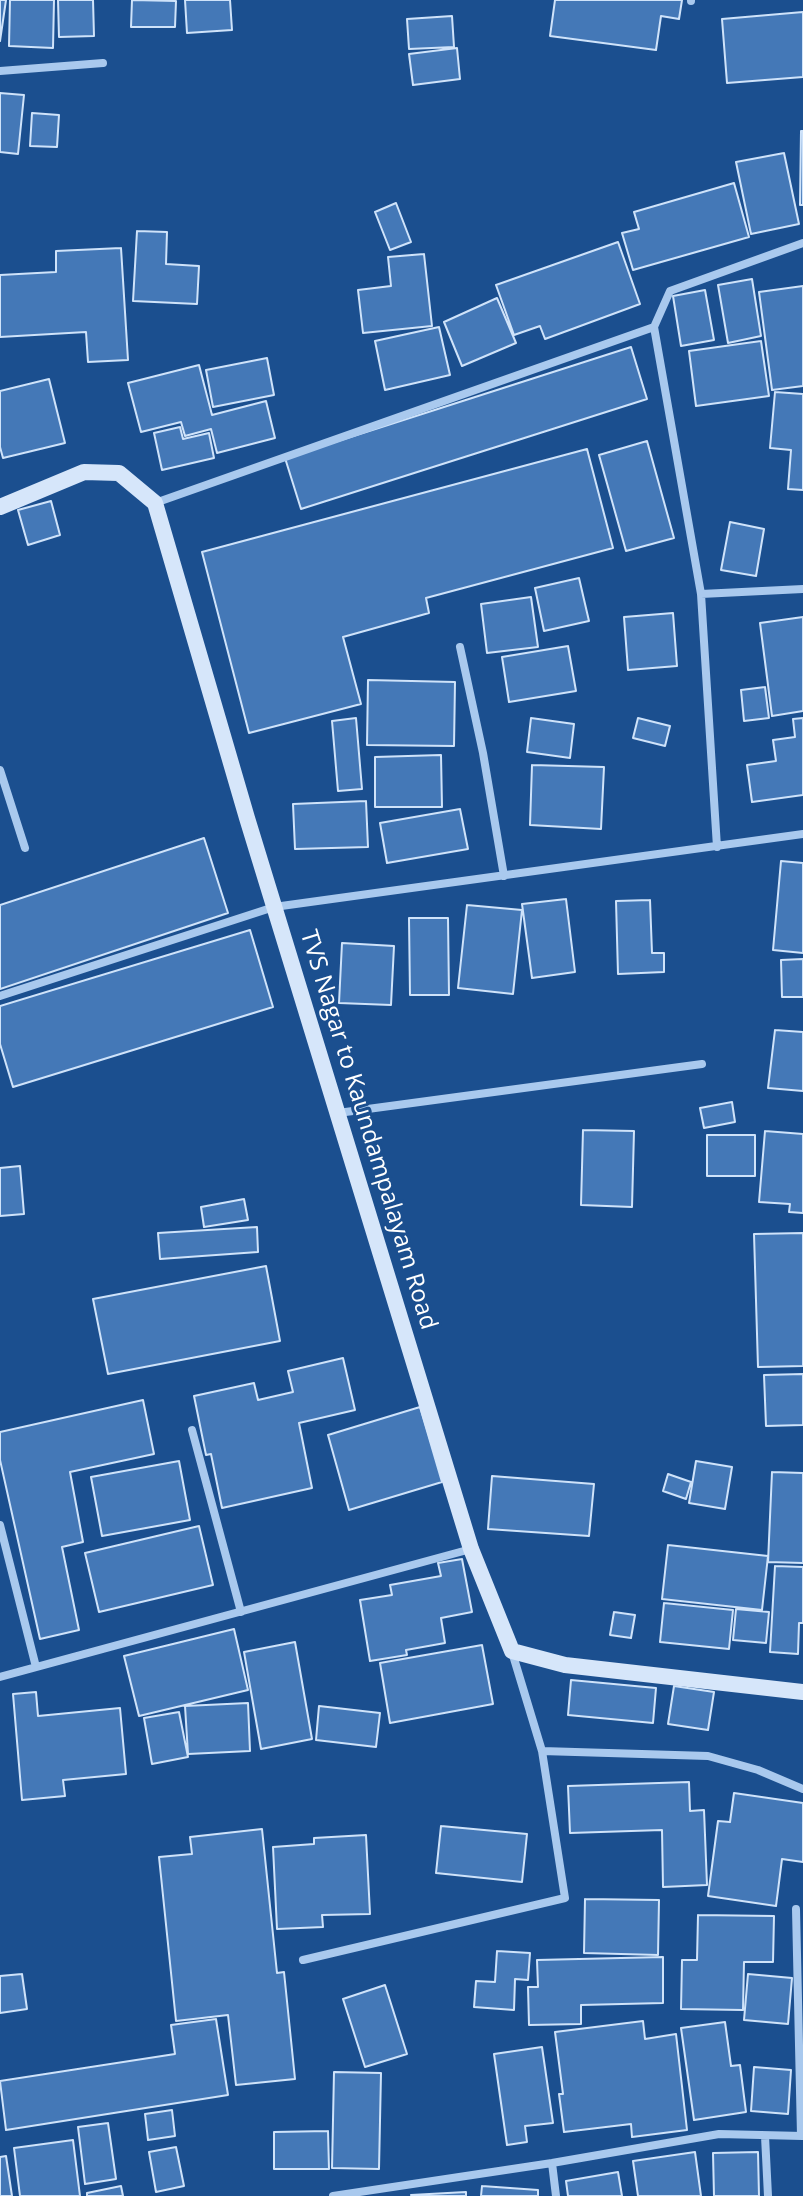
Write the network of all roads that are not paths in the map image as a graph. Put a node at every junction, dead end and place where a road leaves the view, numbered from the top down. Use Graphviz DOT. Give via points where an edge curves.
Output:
graph roads {
  1 [pos="103,63"];
  2 [pos="0,71"];
  3 [pos="803,243"];
  4 [pos="654,327"];
  5 [pos="155,503"];
  6 [pos="0,507"];
  7 [pos="803,589"];
  8 [pos="701,594"];
  9 [pos="460,647"];
  10 [pos="0,770"];
  11 [pos="803,834"];
  12 [pos="717,847"];
  13 [pos="25,848"];
  14 [pos="504,876"];
  15 [pos="274,907"];
  16 [pos="0,996"];
  17 [pos="702,1064"];
  18 [pos="337,1113"];
  19 [pos="192,1430"];
  20 [pos="0,1525"];
  21 [pos="471,1549"];
  22 [pos="241,1612"];
  23 [pos="512,1651"];
  24 [pos="36,1667"];
  25 [pos="0,1677"];
  26 [pos="803,1692"];
  27 [pos="542,1751"];
  28 [pos="803,1789"];
  29 [pos="796,1909"];
  30 [pos="303,1960"];
  31 [pos="765,2136"];
  32 [pos="802,2136"];
  33 [pos="552,2163"];
  34 [pos="333,2196"];
  35 [pos="556,2196"];
  36 [pos="768,2196"];
  1 -- 2 [label="street"];
  3 -- 4 [label="street" via="670,291"];
  4 -- 5 [label="street"];
  4 -- 8 [label="street"];
  5 -- 6 [label="street" via="119,473 84,472"];
  5 -- 15 [label="street, TVS Nagar to Kaundampalayam Road"];
  7 -- 8 [label="street"];
  8 -- 12 [label="street"];
  9 -- 14 [label="street"];
  10 -- 13 [label="street"];
  11 -- 12 [label="street"];
  12 -- 14 [label="street"];
  14 -- 15 [label="street"];
  15 -- 16 [label="street"];
  15 -- 18 [label="street, TVS Nagar to Kaundampalayam Road"];
  17 -- 18 [label="street"];
  18 -- 21 [label="street, TVS Nagar to Kaundampalayam Road"];
  19 -- 22 [label="street"];
  20 -- 24 [label="street"];
  21 -- 22 [label="street"];
  21 -- 23 [label="street, TVS Nagar to Kaundampalayam Road"];
  22 -- 24 [label="street"];
  23 -- 26 [label="street" via="565,1665"];
  23 -- 27 [label="street"];
  24 -- 25 [label="street"];
  27 -- 28 [label="street" via="708,1756"];
  27 -- 30 [label="street" via="565,1898"];
  29 -- 32 [label="street"];
  31 -- 32 [label="street"];
  31 -- 33 [label="street" via="719,2134"];
  31 -- 36 [label="street"];
  33 -- 34 [label="street"];
  33 -- 35 [label="street"];
}
